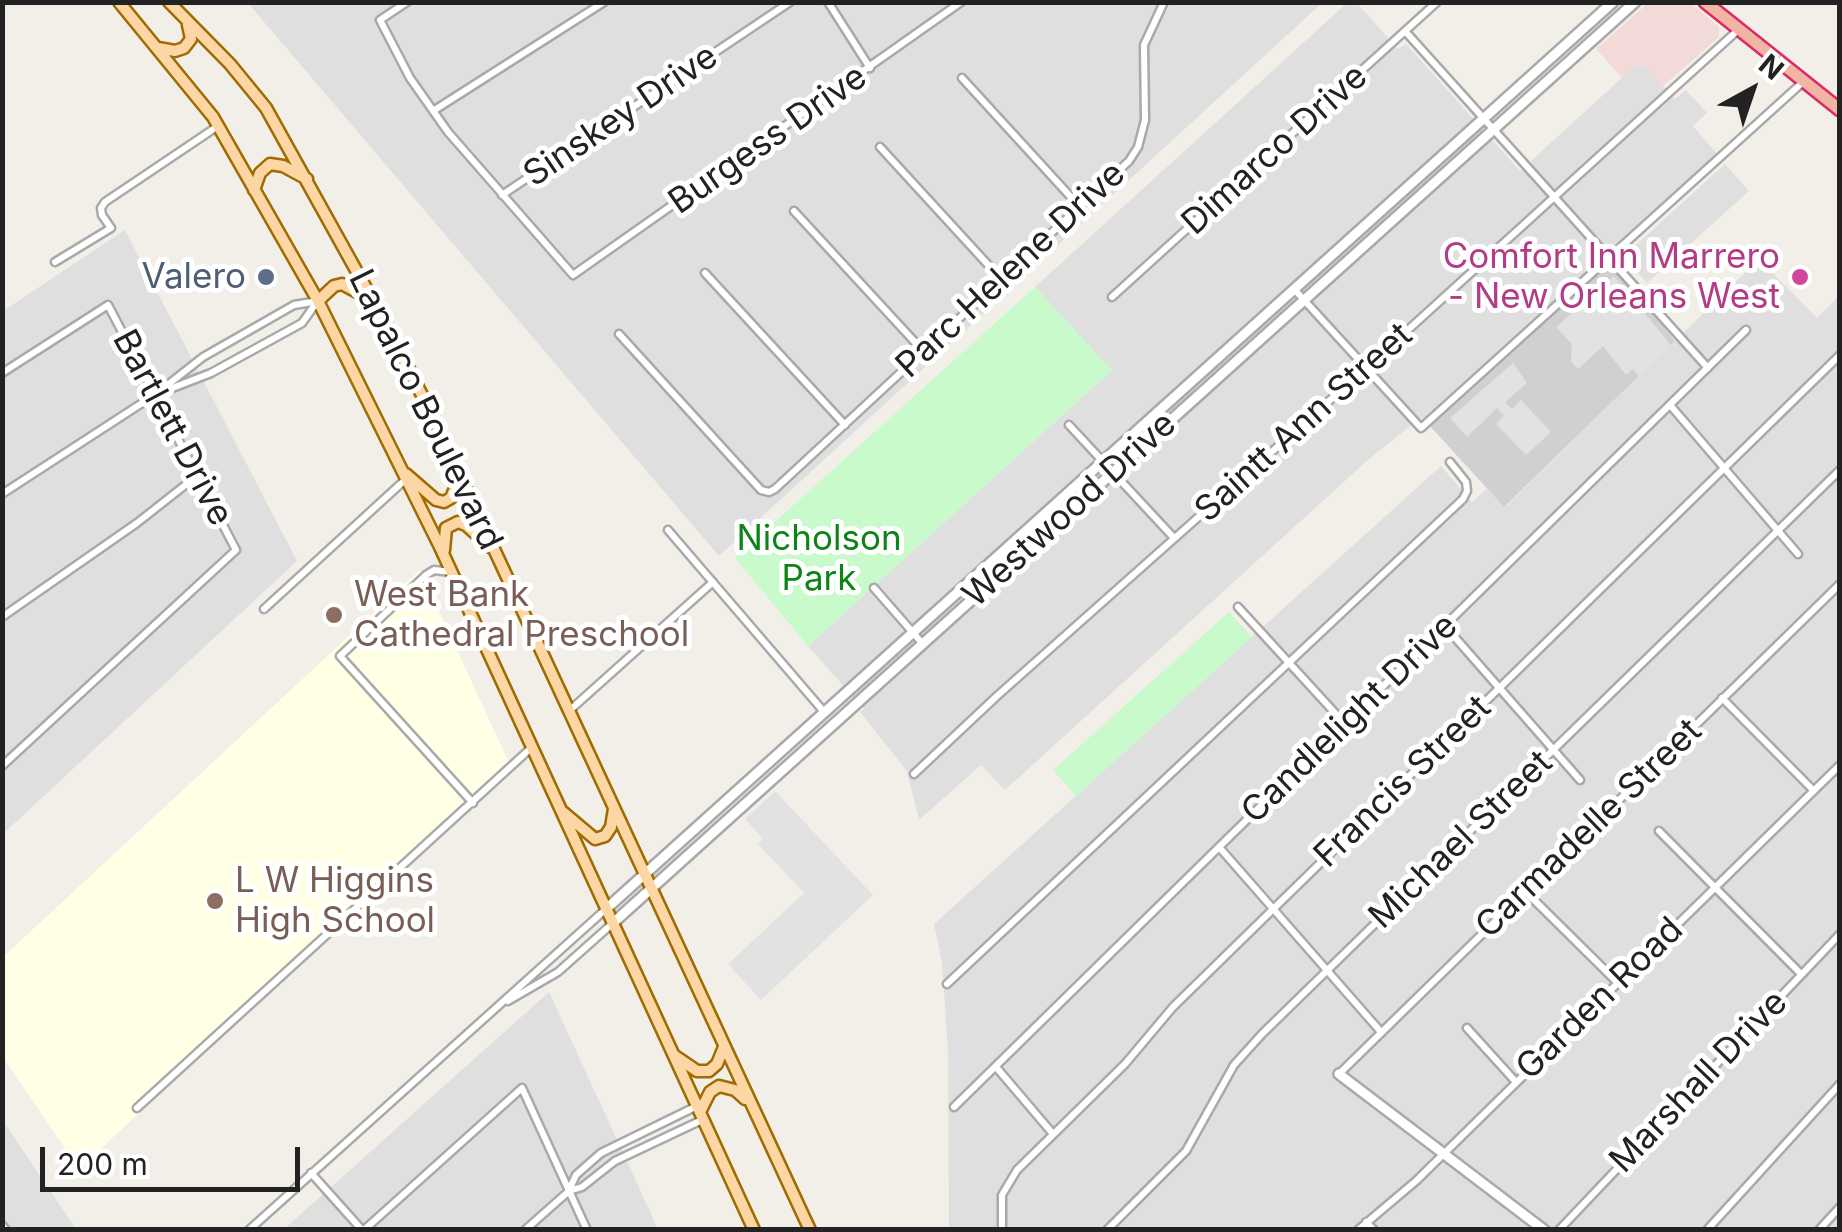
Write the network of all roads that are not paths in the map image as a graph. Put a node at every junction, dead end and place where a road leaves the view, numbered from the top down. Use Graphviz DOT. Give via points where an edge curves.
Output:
graph roads {
  1 [pos="119,2"];
  2 [pos="169,2"];
  3 [pos="406,2"];
  4 [pos="604,2"];
  5 [pos="790,2"];
  6 [pos="828,2"];
  7 [pos="1164,2"];
  8 [pos="1437,2"];
  9 [pos="1613,2"];
  10 [pos="1634,2"];
  11 [pos="1706,2"];
  12 [pos="1720,2"];
  13 [pos="958,4"];
  14 [pos="186,20"];
  15 [pos="1732,26"];
  16 [pos="1405,32"];
  17 [pos="156,48"];
  18 [pos="870,68"];
  19 [pos="962,78"];
  20 [pos="1804,82"];
  21 [pos="1840,110"];
  22 [pos="432,111"];
  23 [pos="1483,118"];
  24 [pos="218,126"];
  25 [pos="1494,130"];
  26 [pos="880,148"];
  27 [pos="308,180"];
  28 [pos="254,190"];
  29 [pos="502,195"];
  30 [pos="1555,197"];
  31 [pos="1080,208"];
  32 [pos="794,211"];
  33 [pos="1612,258"];
  34 [pos="55,262"];
  35 [pos="706,272"];
  36 [pos="1002,280"];
  37 [pos="1293,288"];
  38 [pos="1112,297"];
  39 [pos="1304,300"];
  40 [pos="318,301"];
  41 [pos="1746,330"];
  42 [pos="620,334"];
  43 [pos="924,352"];
  44 [pos="1840,355"];
  45 [pos="401,356"];
  46 [pos="1708,368"];
  47 [pos="1365,369"];
  48 [pos="2,374"];
  49 [pos="156,394"];
  50 [pos="1670,405"];
  51 [pos="845,424"];
  52 [pos="1069,425"];
  53 [pos="1102,460"];
  54 [pos="1450,462"];
  55 [pos="1725,468"];
  56 [pos="1840,470"];
  57 [pos="1114,472"];
  58 [pos="198,475"];
  59 [pos="403,475"];
  60 [pos="460,476"];
  61 [pos="2,494"];
  62 [pos="668,530"];
  63 [pos="1778,530"];
  64 [pos="1174,538"];
  65 [pos="494,551"];
  66 [pos="1798,554"];
  67 [pos="444,555"];
  68 [pos="452,572"];
  69 [pos="713,582"];
  70 [pos="1840,584"];
  71 [pos="874,588"];
  72 [pos="1238,607"];
  73 [pos="264,610"];
  74 [pos="2,617"];
  75 [pos="1445,626"];
  76 [pos="912,631"];
  77 [pos="922,643"];
  78 [pos="1287,663"];
  79 [pos="1499,688"];
  80 [pos="1722,698"];
  81 [pos="568,712"];
  82 [pos="825,713"];
  83 [pos="1345,725"];
  84 [pos="531,748"];
  85 [pos="1553,750"];
  86 [pos="1840,764"];
  87 [pos="2,766"];
  88 [pos="914,774"];
  89 [pos="1580,780"];
  90 [pos="1813,790"];
  91 [pos="473,803"];
  92 [pos="558,808"];
  93 [pos="614,809"];
  94 [pos="1659,831"];
  95 [pos="1219,847"];
  96 [pos="644,873"];
  97 [pos="1714,887"];
  98 [pos="652,888"];
  99 [pos="1525,891"];
  100 [pos="1274,909"];
  101 [pos="606,910"];
  102 [pos="613,923"];
  103 [pos="1840,934"];
  104 [pos="1327,971"];
  105 [pos="1801,974"];
  106 [pos="1617,982"];
  107 [pos="947,984"];
  108 [pos="498,1006"];
  109 [pos="1467,1028"];
  110 [pos="1380,1032"];
  111 [pos="724,1046"];
  112 [pos="674,1055"];
  113 [pos="996,1067"];
  114 [pos="1338,1074"];
  115 [pos="1515,1082"];
  116 [pos="1840,1084"];
  117 [pos="750,1103"];
  118 [pos="954,1107"];
  119 [pos="137,1108"];
  120 [pos="700,1112"];
  121 [pos="1053,1134"];
  122 [pos="1442,1154"];
  123 [pos="312,1173"];
  124 [pos="569,1191"];
  125 [pos="1840,1207"];
  126 [pos="1366,1222"];
  127 [pos="248,1230"];
  128 [pos="363,1230"];
  129 [pos="526,1230"];
  130 [pos="587,1230"];
  131 [pos="754,1230"];
  132 [pos="810,1230"];
  133 [pos="1002,1230"];
  134 [pos="1108,1230"];
  135 [pos="1358,1230"];
  136 [pos="1374,1230"];
  137 [pos="1544,1230"];
  138 [pos="1558,1230"];
  139 [pos="1707,1230"];
  140 [pos="1819,1230"];
  1 -- 17 [label="main road, Lapalco Boulevard"];
  2 -- 14 [label="main road, Lapalco Boulevard"];
  3 -- 22 [label="street" via="380,20"];
  4 -- 22 [label="street"];
  5 -- 29 [label="street, Sinskey Drive"];
  6 -- 18 [label="street"];
  7 -- 31 [label="street, Parc Helene Drive" via="1144,45 1146,106 1138,147"];
  8 -- 16 [label="street, Dimarco Drive"];
  9 -- 23 [label="street, Westwood Drive"];
  10 -- 25 [label="street, Westwood Drive"];
  11 -- 15 [label="highway"];
  12 -- 15 [label="highway"];
  13 -- 18 [label="street, Burgess Drive"];
  14 -- 17 [label="main road" via="191,39 184,48"];
  14 -- 27 [label="main road, Lapalco Boulevard" via="266,108"];
  15 -- 20 [label="highway"];
  15 -- 30 [label="street, Saintt Ann Street"];
  16 -- 23 [label="street"];
  16 -- 38 [label="street, Dimarco Drive"];
  17 -- 24 [label="main road, Lapalco Boulevard"];
  18 -- 29 [label="street, Burgess Drive" via="574,275"];
  19 -- 31 [label="street"];
  20 -- 21 [label="highway"];
  20 -- 33 [label="street"];
  22 -- 29 [label="street"];
  23 -- 25 [label="street"];
  23 -- 37 [label="street, Westwood Drive"];
  24 -- 28 [label="main road, Lapalco Boulevard"];
  24 -- 34 [label="street" via="105,202 102,215 111,228"];
  25 -- 30 [label="street"];
  25 -- 39 [label="street, Westwood Drive"];
  26 -- 36 [label="street"];
  27 -- 28 [label="main road" via="270,164"];
  27 -- 45 [label="main road, Lapalco Boulevard"];
  28 -- 40 [label="main road, Lapalco Boulevard"];
  30 -- 33 [label="street"];
  30 -- 47 [label="street, Saintt Ann Street"];
  31 -- 36 [label="street, Parc Helene Drive"];
  32 -- 43 [label="street"];
  33 -- 46 [label="street"];
  33 -- 47 [label="street" via="1420,428"];
  35 -- 51 [label="street"];
  36 -- 43 [label="street, Parc Helene Drive"];
  37 -- 39 [label="street"];
  37 -- 53 [label="street, Westwood Drive"];
  39 -- 47 [label="street"];
  39 -- 57 [label="street, Westwood Drive"];
  40 -- 45 [label="main road" via="338,285 356,290"];
  40 -- 49 [label="street" via="294,306 202,356"];
  40 -- 49 [label="street" via="302,323 211,373"];
  40 -- 59 [label="main road, Lapalco Boulevard"];
  41 -- 46 [label="street, Candlelight Drive"];
  42 -- 51 [label="street, Parc Helene Drive" via="760,490 769,492"];
  43 -- 51 [label="street, Parc Helene Drive"];
  44 -- 55 [label="street, Francis Street"];
  45 -- 60 [label="main road, Lapalco Boulevard"];
  46 -- 50 [label="street, Candlelight Drive"];
  47 -- 64 [label="street, Saintt Ann Street"];
  48 -- 49 [label="street, Bartlett Drive" via="108,306"];
  49 -- 58 [label="street, Bartlett Drive"];
  49 -- 61 [label="street"];
  50 -- 55 [label="street"];
  50 -- 75 [label="street, Candlelight Drive"];
  52 -- 53 [label="street"];
  53 -- 57 [label="street"];
  53 -- 76 [label="street, Westwood Drive"];
  54 -- 78 [label="street" via="1466,482 1463,500"];
  55 -- 63 [label="street"];
  55 -- 79 [label="street, Francis Street"];
  56 -- 63 [label="street, Michael Street"];
  57 -- 64 [label="street"];
  57 -- 77 [label="street, Westwood Drive"];
  58 -- 74 [label="street"];
  58 -- 87 [label="street, Bartlett Drive" via="236,550"];
  59 -- 60 [label="main road" via="444,502"];
  59 -- 67 [label="main road, Lapalco Boulevard"];
  59 -- 73 [label="street"];
  60 -- 65 [label="main road, Lapalco Boulevard"];
  62 -- 69 [label="street"];
  63 -- 66 [label="street"];
  63 -- 85 [label="street, Michael Street"];
  64 -- 88 [label="street, Saintt Ann Street"];
  65 -- 67 [label="main road" via="458,522 446,528"];
  65 -- 81 [label="main road, Lapalco Boulevard"];
  67 -- 68 [label="main road, Lapalco Boulevard"];
  68 -- 84 [label="main road, Lapalco Boulevard"];
  68 -- 91 [label="street" via="426,575 340,656"];
  69 -- 81 [label="street"];
  69 -- 82 [label="street"];
  70 -- 80 [label="street, Carmadelle Street"];
  71 -- 76 [label="street"];
  72 -- 78 [label="street"];
  75 -- 79 [label="street"];
  75 -- 83 [label="street, Candlelight Drive"];
  76 -- 77 [label="street"];
  76 -- 82 [label="street, Westwood Drive"];
  77 -- 98 [label="street, Westwood Drive"];
  78 -- 83 [label="street"];
  78 -- 107 [label="street"];
  79 -- 85 [label="street"];
  79 -- 100 [label="street, Francis Street"];
  80 -- 90 [label="street"];
  80 -- 99 [label="street, Carmadelle Street"];
  81 -- 93 [label="main road, Lapalco Boulevard"];
  82 -- 96 [label="street, Westwood Drive"];
  83 -- 95 [label="street, Candlelight Drive"];
  84 -- 91 [label="street"];
  84 -- 92 [label="main road, Lapalco Boulevard"];
  85 -- 89 [label="street"];
  85 -- 104 [label="street, Michael Street"];
  86 -- 90 [label="street, Garden Road"];
  90 -- 97 [label="street, Garden Road"];
  91 -- 119 [label="street"];
  92 -- 93 [label="main road" via="596,839 611,827"];
  92 -- 101 [label="main road, Lapalco Boulevard"];
  93 -- 96 [label="main road, Lapalco Boulevard"];
  94 -- 97 [label="street"];
  95 -- 100 [label="street"];
  95 -- 113 [label="street, Candlelight Drive"];
  96 -- 98 [label="main road, Lapalco Boulevard"];
  96 -- 101 [label="street, Westwood Drive"];
  97 -- 105 [label="street"];
  97 -- 106 [label="street, Garden Road"];
  98 -- 102 [label="street, Westwood Drive"];
  98 -- 111 [label="main road, Lapalco Boulevard"];
  99 -- 106 [label="street"];
  99 -- 110 [label="street, Carmadelle Street"];
  100 -- 104 [label="street"];
  100 -- 121 [label="street, Francis Street"];
  101 -- 102 [label="main road, Lapalco Boulevard"];
  101 -- 108 [label="street, Westwood Drive"];
  102 -- 108 [label="street, Westwood Drive" via="558,972"];
  102 -- 112 [label="main road, Lapalco Boulevard"];
  103 -- 105 [label="street, Marshall Drive"];
  104 -- 110 [label="street"];
  104 -- 134 [label="street, Michael Street" via="1234,1065 1186,1150"];
  105 -- 138 [label="street, Marshall Drive"];
  106 -- 115 [label="street, Garden Road"];
  108 -- 123 [label="street, Westwood Drive"];
  109 -- 115 [label="street"];
  110 -- 114 [label="street, Carmadelle Street"];
  111 -- 112 [label="main road" via="709,1071 697,1072"];
  111 -- 117 [label="main road, Lapalco Boulevard"];
  112 -- 120 [label="main road, Lapalco Boulevard"];
  113 -- 118 [label="street, Candlelight Drive"];
  113 -- 121 [label="street"];
  114 -- 122 [label="street"];
  115 -- 122 [label="street, Garden Road"];
  116 -- 139 [label="street"];
  117 -- 120 [label="main road" via="718,1086"];
  117 -- 132 [label="main road, Lapalco Boulevard"];
  120 -- 124 [label="street"];
  120 -- 124 [label="street" via="601,1153"];
  120 -- 131 [label="main road, Lapalco Boulevard"];
  121 -- 133 [label="street, Francis Street" via="1005,1186"];
  122 -- 126 [label="street, Garden Road"];
  122 -- 137 [label="street"];
  123 -- 127 [label="street, Westwood Drive"];
  123 -- 128 [label="street"];
  124 -- 128 [label="street" via="522,1088"];
  124 -- 129 [label="street"];
  124 -- 130 [label="street"];
  125 -- 140 [label="street"];
  126 -- 135 [label="street, Garden Road"];
  126 -- 136 [label="street"];
}
